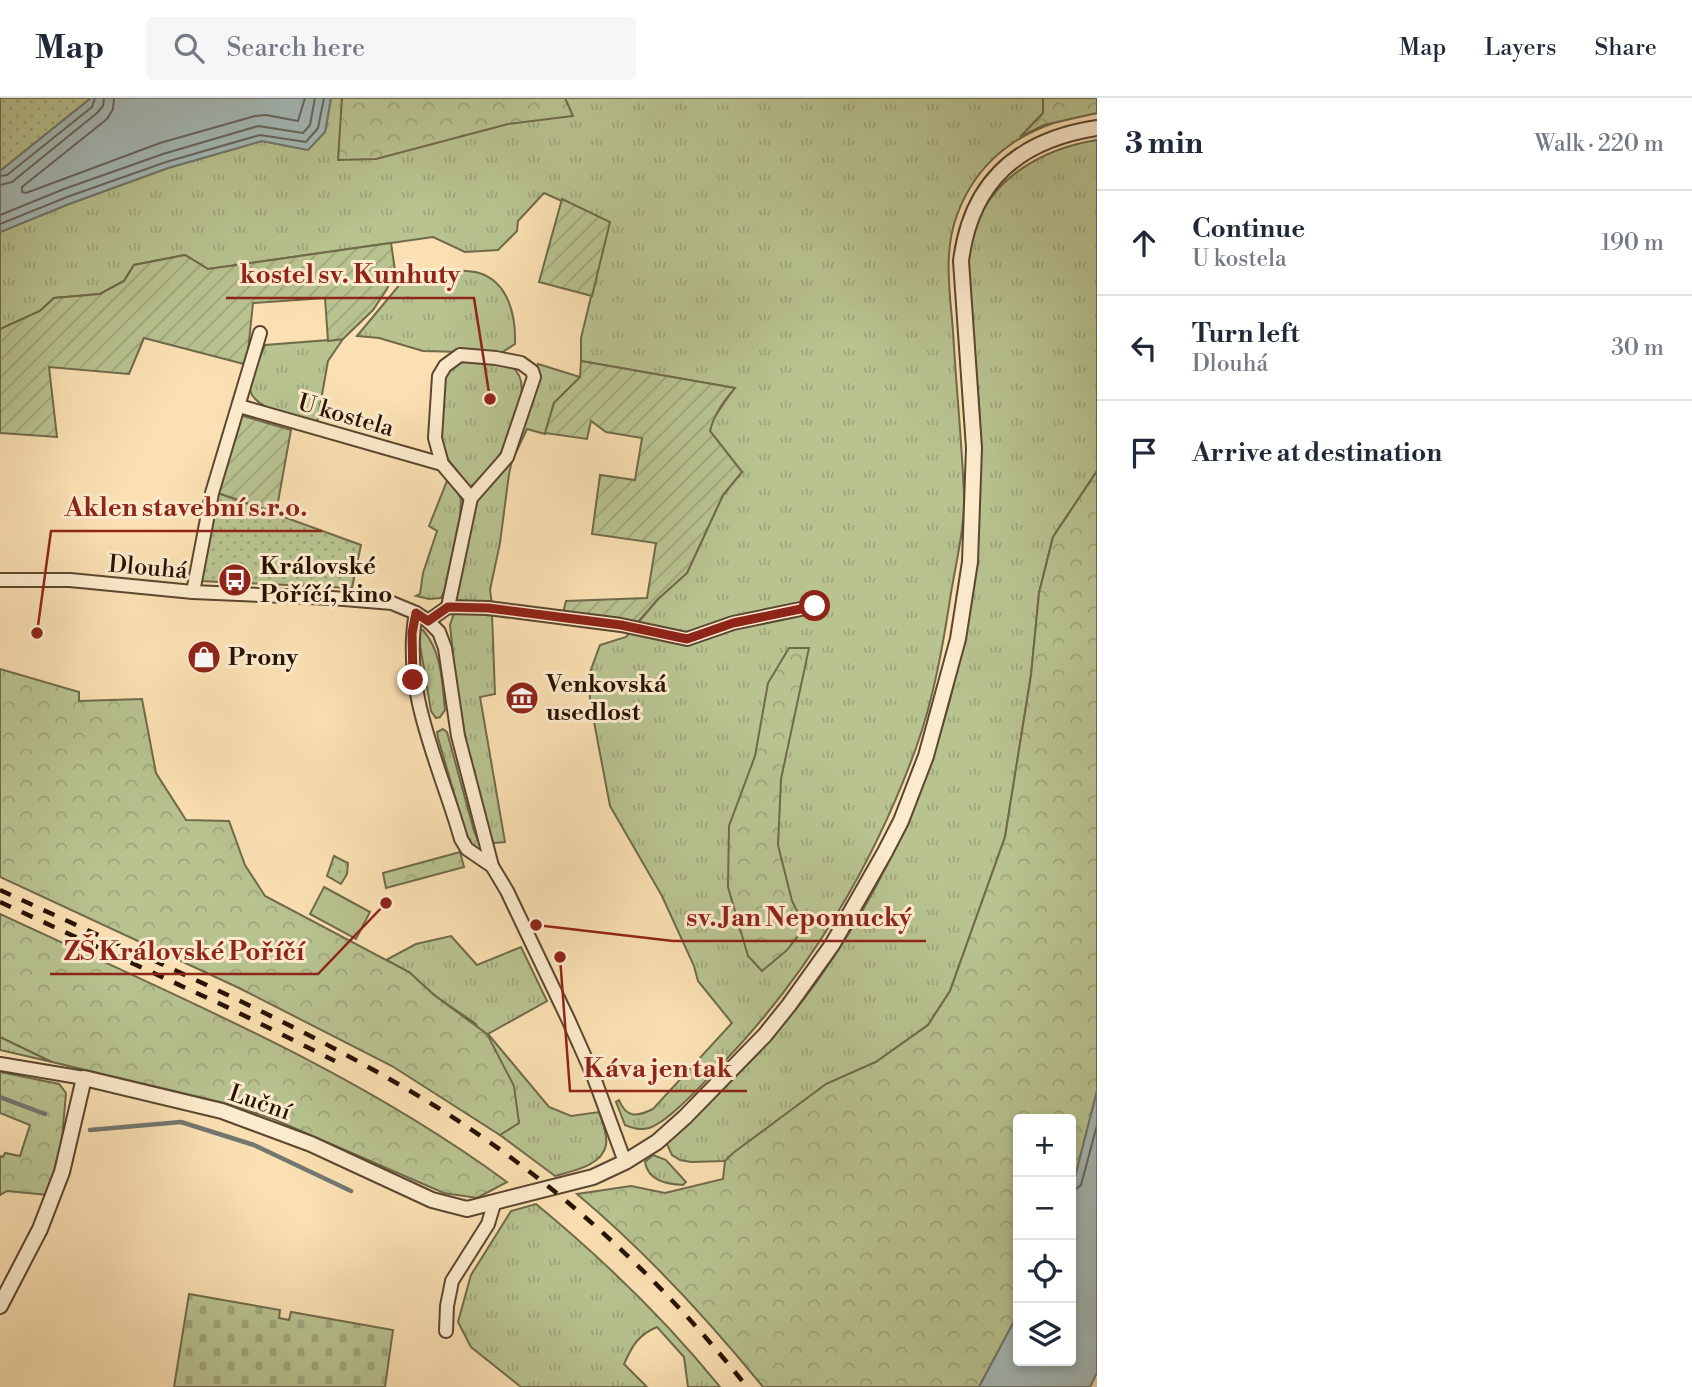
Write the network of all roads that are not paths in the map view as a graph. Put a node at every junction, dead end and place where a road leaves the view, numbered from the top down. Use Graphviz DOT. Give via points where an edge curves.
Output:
graph roads {
  1 [pos="1097,128"];
  2 [pos="260,333"];
  3 [pos="239,406"];
  4 [pos="442,464"];
  5 [pos="471,498"];
  6 [pos="0,580"];
  7 [pos="193,592"];
  8 [pos="815,606"];
  9 [pos="448,607"];
  10 [pos="416,613"];
  11 [pos="428,621"];
  12 [pos="492,866"];
  13 [pos="0,1064"];
  14 [pos="84,1078"];
  15 [pos="625,1162"];
  16 [pos="494,1204"];
  17 [pos="0,1306"];
  18 [pos="446,1331"];
  1 -- 15 [label="street, Luční" via="1054,138 1010,161 980,198 964,239 961,261 974,448 970,562 956,650 926,756 901,821 870,881 804,985 713,1090 657,1142"];
  2 -- 3 [label="street"];
  3 -- 4 [label="street, U kostela"];
  3 -- 7 [label="street" via="212,493"];
  4 -- 5 [label="street"];
  4 -- 5 [label="street" via="435,438 439,376 445,366 460,355 470,355 521,362 529,368 534,377 507,457"];
  5 -- 9 [label="street"];
  6 -- 7 [label="street, Dlouhá" via="70,580"];
  7 -- 10 [label="street, Dlouhá" via="391,603"];
  8 -- 9 [label="street" via="733,623 687,639 621,625"];
  9 -- 11 [label="street"];
  10 -- 11 [label="street, Dlouhá"];
  10 -- 12 [label="street, Dlouhá" via="413,680 434,759 461,839 467,849"];
  11 -- 12 [label="street, Dlouhá" via="445,648 458,736"];
  12 -- 15 [label="street, Dlouhá" via="593,1075"];
  13 -- 14 [label="street, Luční"];
  14 -- 16 [label="street, Luční" via="222,1111 311,1144 432,1200 467,1209"];
  14 -- 17 [label="street" via="62,1172 40,1229"];
  15 -- 16 [label="street, Luční" via="593,1177"];
  16 -- 18 [label="street" via="488,1224 452,1281"];
}
